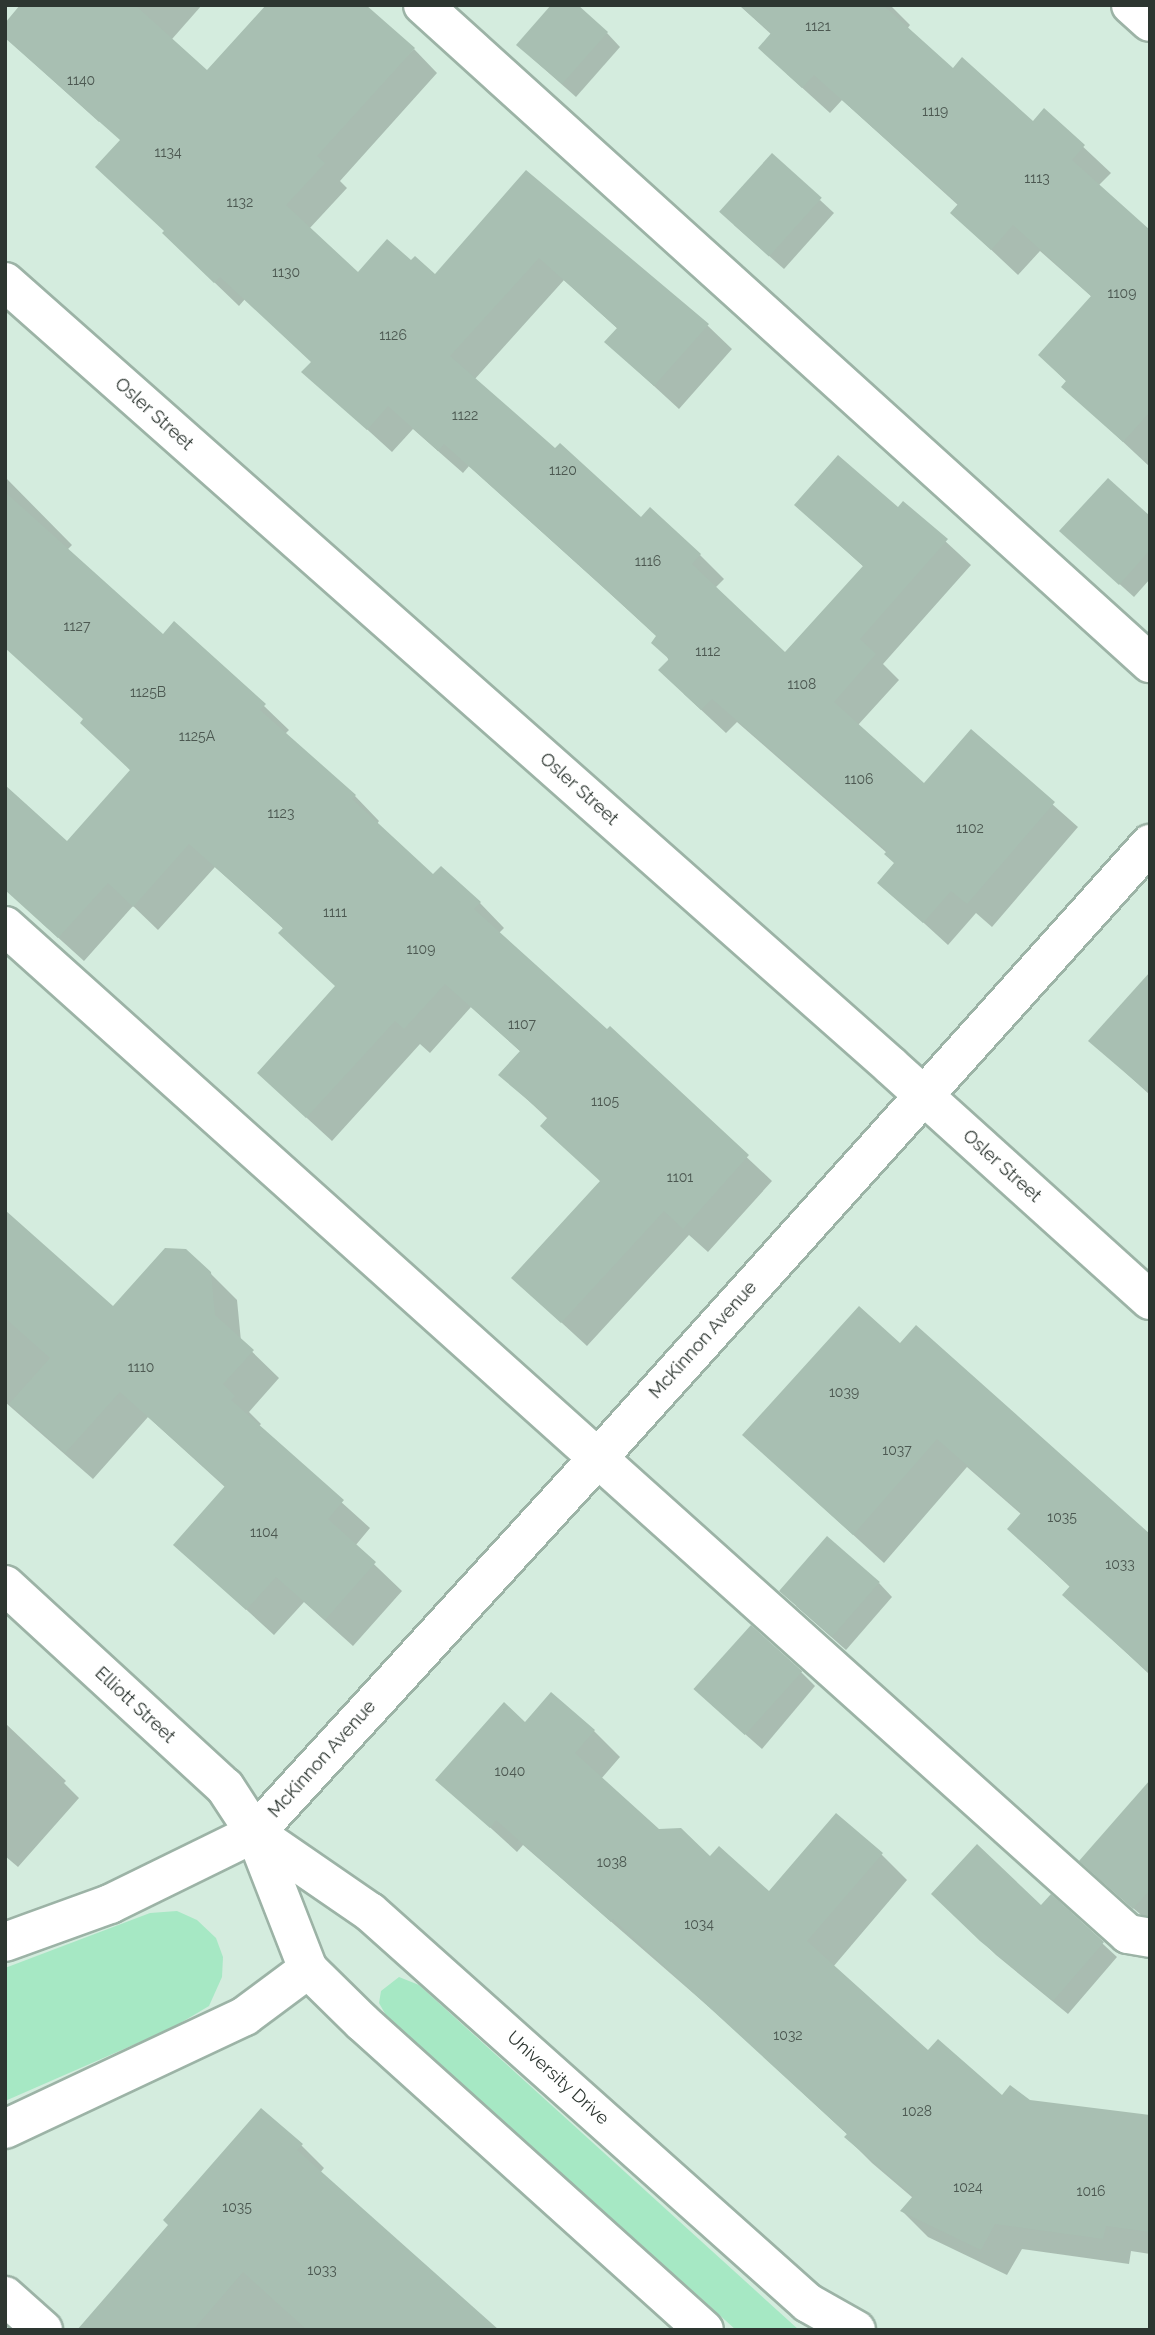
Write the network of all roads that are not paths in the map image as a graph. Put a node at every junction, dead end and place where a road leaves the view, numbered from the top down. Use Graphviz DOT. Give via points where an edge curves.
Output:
graph roads {
  1 [pos="424,5"];
  2 [pos="1131,5"];
  3 [pos="1150,22"];
  4 [pos="5,282"];
  5 [pos="1150,663"];
  6 [pos="1150,844"];
  7 [pos="5,926"];
  8 [pos="922,1094"];
  9 [pos="1150,1300"];
  10 [pos="598,1458"];
  11 [pos="5,1585"];
  12 [pos="255,1833"];
  13 [pos="1150,1938"];
  14 [pos="5,1942"];
  15 [pos="308,1969"];
  16 [pos="5,2129"];
  17 [pos="5,2296"];
  18 [pos="43,2330"];
  19 [pos="704,2330"];
  20 [pos="856,2330"];
  1 -- 5 [label="street"];
  2 -- 3 [label="street"];
  4 -- 8 [label="street, Osler Street"];
  6 -- 8 [label="street, McKinnon Avenue"];
  7 -- 10 [label="street"];
  8 -- 9 [label="street, Osler Street"];
  8 -- 10 [label="street, McKinnon Avenue"];
  10 -- 12 [label="street, McKinnon Avenue"];
  10 -- 13 [label="street" via="1128,1934"];
  11 -- 12 [label="street, Elliott Street" via="225,1787"];
  12 -- 14 [label="street" via="110,1903"];
  12 -- 15 [label="street"];
  12 -- 20 [label="street, University Drive" via="370,1912 808,2303"];
  15 -- 16 [label="street" via="245,2016"];
  15 -- 19 [label="street"];
  17 -- 18 [label="street"];
}
